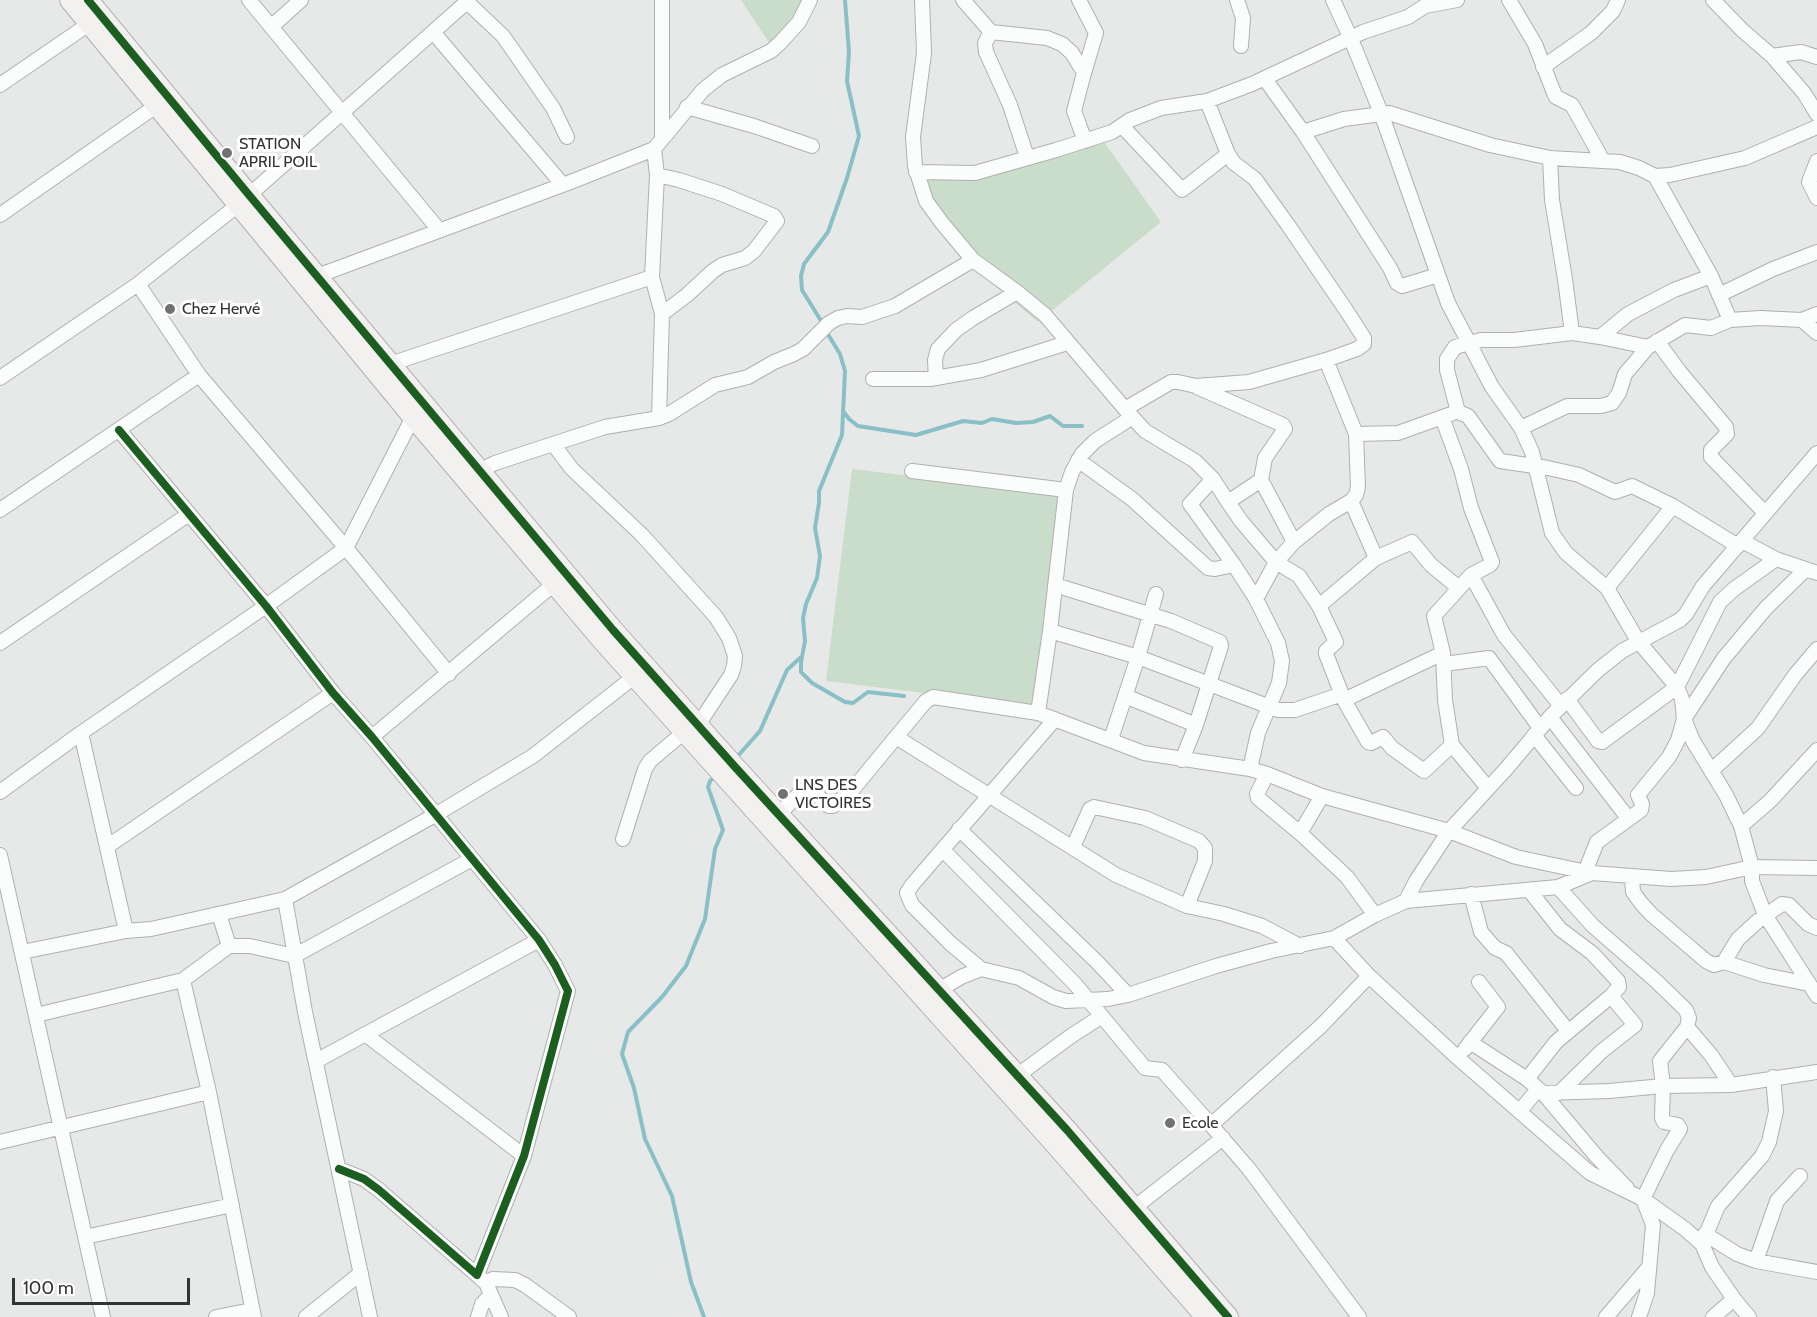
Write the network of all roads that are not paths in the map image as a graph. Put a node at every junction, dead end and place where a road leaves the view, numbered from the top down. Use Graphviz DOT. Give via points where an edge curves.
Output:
graph roads {
  1 [pos="70,0"];
  2 [pos="88,0"];
  3 [pos="249,0"];
  4 [pos="301,0"];
  5 [pos="662,0"];
  6 [pos="810,0"];
  7 [pos="922,0"];
  8 [pos="963,0"];
  9 [pos="1079,0"];
  10 [pos="1237,0"];
  11 [pos="1333,0"];
  12 [pos="1457,0"];
  13 [pos="1509,0"];
  14 [pos="1618,0"];
  15 [pos="1713,0"];
  16 [pos="468,1"];
  17 [pos="89,24"];
  18 [pos="271,27"];
  19 [pos="434,32"];
  20 [pos="991,32"];
  21 [pos="1351,39"];
  22 [pos="1241,46"];
  23 [pos="1772,56"];
  24 [pos="1817,57"];
  25 [pos="1543,67"];
  26 [pos="1084,72"];
  27 [pos="1265,79"];
  28 [pos="0,85"];
  29 [pos="1207,101"];
  30 [pos="156,106"];
  31 [pos="687,107"];
  32 [pos="341,113"];
  33 [pos="1382,113"];
  34 [pos="1817,114"];
  35 [pos="1122,126"];
  36 [pos="1817,127"];
  37 [pos="1303,132"];
  38 [pos="567,137"];
  39 [pos="1085,141"];
  40 [pos="658,143"];
  41 [pos="812,146"];
  42 [pos="1228,154"];
  43 [pos="1028,157"];
  44 [pos="1550,158"];
  45 [pos="1603,161"];
  46 [pos="1817,161"];
  47 [pos="916,172"];
  48 [pos="657,175"];
  49 [pos="1655,176"];
  50 [pos="563,185"];
  51 [pos="1817,198"];
  52 [pos="243,200"];
  53 [pos="0,215"];
  54 [pos="439,230"];
  55 [pos="1817,252"];
  56 [pos="973,260"];
  57 [pos="1438,275"];
  58 [pos="317,276"];
  59 [pos="1711,276"];
  60 [pos="652,277"];
  61 [pos="138,284"];
  62 [pos="1017,292"];
  63 [pos="1719,295"];
  64 [pos="662,314"];
  65 [pos="1817,314"];
  66 [pos="1730,320"];
  67 [pos="1802,320"];
  68 [pos="1572,333"];
  69 [pos="1817,333"];
  70 [pos="1600,336"];
  71 [pos="1467,342"];
  72 [pos="1067,343"];
  73 [pos="1652,344"];
  74 [pos="1326,360"];
  75 [pos="390,364"];
  76 [pos="199,375"];
  77 [pos="0,378"];
  78 [pos="936,378"];
  79 [pos="873,379"];
  80 [pos="1196,386"];
  81 [pos="1458,412"];
  82 [pos="1128,414"];
  83 [pos="413,417"];
  84 [pos="1442,417"];
  85 [pos="658,418"];
  86 [pos="1521,428"];
  87 [pos="119,430"];
  88 [pos="1356,434"];
  89 [pos="553,444"];
  90 [pos="1817,453"];
  91 [pos="1078,460"];
  92 [pos="1537,466"];
  93 [pos="481,470"];
  94 [pos="912,471"];
  95 [pos="1213,479"];
  96 [pos="1261,480"];
  97 [pos="1066,490"];
  98 [pos="1351,501"];
  99 [pos="1228,502"];
  100 [pos="1673,506"];
  101 [pos="0,510"];
  102 [pos="1765,513"];
  103 [pos="189,514"];
  104 [pos="1294,542"];
  105 [pos="1740,543"];
  106 [pos="346,548"];
  107 [pos="1376,558"];
  108 [pos="1776,559"];
  109 [pos="1275,562"];
  110 [pos="1234,565"];
  111 [pos="1811,572"];
  112 [pos="1471,575"];
  113 [pos="560,578"];
  114 [pos="1055,585"];
  115 [pos="1459,588"];
  116 [pos="1607,588"];
  117 [pos="1156,594"];
  118 [pos="1256,599"];
  119 [pos="266,606"];
  120 [pos="1318,606"];
  121 [pos="1151,615"];
  122 [pos="1050,631"];
  123 [pos="1638,641"];
  124 [pos="0,643"];
  125 [pos="1817,650"];
  126 [pos="1138,657"];
  127 [pos="1443,659"];
  128 [pos="448,674"];
  129 [pos="634,677"];
  130 [pos="1208,684"];
  131 [pos="1677,687"];
  132 [pos="333,693"];
  133 [pos="1125,696"];
  134 [pos="1343,697"];
  135 [pos="1564,703"];
  136 [pos="1268,707"];
  137 [pos="1038,713"];
  138 [pos="1055,719"];
  139 [pos="1684,719"];
  140 [pos="1196,725"];
  141 [pos="1541,726"];
  142 [pos="690,729"];
  143 [pos="81,733"];
  144 [pos="896,736"];
  145 [pos="372,737"];
  146 [pos="1111,739"];
  147 [pos="1452,745"];
  148 [pos="1817,750"];
  149 [pos="1182,760"];
  150 [pos="1250,769"];
  151 [pos="1711,771"];
  152 [pos="730,773"];
  153 [pos="1267,774"];
  154 [pos="1488,788"];
  155 [pos="1576,788"];
  156 [pos="0,792"];
  157 [pos="990,794"];
  158 [pos="1322,796"];
  159 [pos="779,814"];
  160 [pos="435,815"];
  161 [pos="1628,818"];
  162 [pos="1741,826"];
  163 [pos="959,830"];
  164 [pos="1449,831"];
  165 [pos="1300,833"];
  166 [pos="623,839"];
  167 [pos="108,846"];
  168 [pos="1073,847"];
  169 [pos="943,850"];
  170 [pos="0,855"];
  171 [pos="472,859"];
  172 [pos="1752,867"];
  173 [pos="1817,868"];
  174 [pos="1588,872"];
  175 [pos="1632,877"];
  176 [pos="1558,887"];
  177 [pos="1530,890"];
  178 [pos="1471,894"];
  179 [pos="285,898"];
  180 [pos="1406,901"];
  181 [pos="1187,906"];
  182 [pos="219,914"];
  183 [pos="1375,915"];
  184 [pos="1765,915"];
  185 [pos="1817,928"];
  186 [pos="126,931"];
  187 [pos="1334,938"];
  188 [pos="538,940"];
  189 [pos="229,946"];
  190 [pos="1300,946"];
  191 [pos="22,951"];
  192 [pos="294,956"];
  193 [pos="1724,962"];
  194 [pos="981,969"];
  195 [pos="1369,976"];
  196 [pos="183,980"];
  197 [pos="1479,982"];
  198 [pos="1809,984"];
  199 [pos="939,990"];
  200 [pos="1128,995"];
  201 [pos="1611,996"];
  202 [pos="1817,996"];
  203 [pos="1088,1000"];
  204 [pos="36,1015"];
  205 [pos="1102,1016"];
  206 [pos="1688,1027"];
  207 [pos="1568,1030"];
  208 [pos="365,1034"];
  209 [pos="1470,1042"];
  210 [pos="1458,1058"];
  211 [pos="316,1061"];
  212 [pos="1817,1072"];
  213 [pos="1018,1076"];
  214 [pos="1773,1077"];
  215 [pos="1527,1079"];
  216 [pos="1731,1085"];
  217 [pos="1663,1086"];
  218 [pos="1540,1091"];
  219 [pos="209,1092"];
  220 [pos="1559,1093"];
  221 [pos="1520,1111"];
  222 [pos="1211,1125"];
  223 [pos="62,1127"];
  224 [pos="1223,1138"];
  225 [pos="0,1142"];
  226 [pos="524,1156"];
  227 [pos="339,1169"];
  228 [pos="1800,1176"];
  229 [pos="1639,1198"];
  230 [pos="232,1205"];
  231 [pos="1134,1208"];
  232 [pos="85,1237"];
  233 [pos="1704,1239"];
  234 [pos="1755,1261"];
  235 [pos="1649,1267"];
  236 [pos="1817,1272"];
  237 [pos="361,1273"];
  238 [pos="485,1284"];
  239 [pos="1734,1299"];
  240 [pos="253,1313"];
  241 [pos="103,1317"];
  242 [pos="216,1317"];
  243 [pos="306,1317"];
  244 [pos="370,1317"];
  245 [pos="478,1317"];
  246 [pos="501,1317"];
  247 [pos="569,1317"];
  248 [pos="1206,1317"];
  249 [pos="1228,1317"];
  250 [pos="1359,1317"];
  251 [pos="1606,1317"];
  252 [pos="1639,1317"];
  253 [pos="1713,1317"];
  254 [pos="1749,1317"];
  1 -- 17 [label="street"];
  2 -- 52 [label="street"];
  3 -- 18 [label="street"];
  4 -- 18 [label="street"];
  5 -- 40 [label="street"];
  6 -- 31 [label="street" via="799,22 776,47 722,75"];
  7 -- 47 [label="street" via="924,53 913,137"];
  8 -- 20 [label="street"];
  9 -- 26 [label="street" via="1096,33"];
  10 -- 22 [label="street" via="1243,18"];
  11 -- 21 [label="street"];
  12 -- 21 [label="street" via="1425,6"];
  13 -- 25 [label="street" via="1535,44"];
  14 -- 25 [label="street" via="1613,11 1591,33"];
  15 -- 23 [label="street"];
  16 -- 19 [label="street"];
  16 -- 38 [label="street" via="503,36 553,108"];
  17 -- 28 [label="street"];
  17 -- 30 [label="street"];
  18 -- 32 [label="street"];
  19 -- 32 [label="street"];
  19 -- 50 [label="street"];
  20 -- 26 [label="street" via="1055,40 1072,53"];
  20 -- 43 [label="street" via="985,43 986,52"];
  21 -- 27 [label="street"];
  21 -- 33 [label="street"];
  23 -- 24 [label="street" via="1801,51"];
  23 -- 34 [label="street"];
  25 -- 45 [label="street" via="1556,97 1572,105"];
  26 -- 39 [label="street" via="1074,116"];
  27 -- 29 [label="street"];
  27 -- 37 [label="street"];
  29 -- 35 [label="street" via="1161,108"];
  29 -- 42 [label="street"];
  30 -- 52 [label="street"];
  30 -- 53 [label="street"];
  31 -- 40 [label="street"];
  31 -- 41 [label="street"];
  32 -- 52 [label="street"];
  32 -- 54 [label="street"];
  33 -- 37 [label="street" via="1344,119"];
  33 -- 44 [label="street"];
  33 -- 57 [label="street"];
  35 -- 39 [label="street"];
  35 -- 42 [label="street" via="1182,190"];
  36 -- 49 [label="street" via="1745,158"];
  37 -- 57 [label="street" via="1396,283 1402,286"];
  39 -- 43 [label="street"];
  40 -- 48 [label="street"];
  40 -- 50 [label="street"];
  42 -- 74 [label="street" via="1236,166 1255,179 1364,338 1364,344 1357,349"];
  43 -- 47 [label="street" via="975,173"];
  44 -- 45 [label="street"];
  44 -- 68 [label="street" via="1552,200"];
  45 -- 49 [label="street" via="1620,162"];
  46 -- 51 [label="street" via="1809,182"];
  47 -- 56 [label="street" via="930,207"];
  48 -- 60 [label="street"];
  48 -- 64 [label="street" via="722,194 774,216 777,221 754,251 713,271"];
  49 -- 59 [label="street"];
  50 -- 54 [label="street"];
  52 -- 58 [label="street"];
  52 -- 61 [label="street"];
  52 -- 83 [label="street"];
  54 -- 58 [label="street"];
  55 -- 63 [label="street"];
  56 -- 62 [label="street"];
  56 -- 85 [label="street" via="895,306 862,317 838,318 794,354 748,377 715,385"];
  57 -- 71 [label="street"];
  58 -- 75 [label="street"];
  59 -- 63 [label="street"];
  59 -- 70 [label="street" via="1628,314"];
  60 -- 64 [label="street"];
  60 -- 75 [label="street"];
  61 -- 76 [label="street"];
  61 -- 77 [label="street"];
  62 -- 72 [label="street" via="1045,315"];
  62 -- 78 [label="street" via="956,330 938,349"];
  63 -- 66 [label="street"];
  64 -- 85 [label="street"];
  65 -- 67 [label="street"];
  66 -- 67 [label="street"];
  66 -- 73 [label="street" via="1711,328 1685,325"];
  67 -- 69 [label="street"];
  68 -- 70 [label="street"];
  68 -- 71 [label="street"];
  70 -- 73 [label="street" via="1621,343"];
  71 -- 81 [label="street" via="1455,347 1447,359"];
  71 -- 86 [label="street"];
  72 -- 78 [label="street" via="990,368"];
  72 -- 82 [label="street"];
  73 -- 86 [label="street" via="1625,374 1612,403 1567,406"];
  73 -- 102 [label="street" via="1726,427 1726,434 1711,450 1711,457"];
  74 -- 80 [label="street" via="1249,382"];
  74 -- 88 [label="street"];
  75 -- 93 [label="street"];
  76 -- 87 [label="street"];
  76 -- 106 [label="street"];
  78 -- 79 [label="street"];
  80 -- 82 [label="street" via="1171,382"];
  80 -- 96 [label="street" via="1283,425 1284,432 1263,464"];
  81 -- 84 [label="street"];
  81 -- 92 [label="street" via="1468,416 1500,461"];
  82 -- 91 [label="street"];
  82 -- 95 [label="street" via="1150,434 1195,461"];
  83 -- 106 [label="street"];
  83 -- 113 [label="street"];
  84 -- 88 [label="street" via="1398,433"];
  84 -- 112 [label="street" via="1492,562"];
  85 -- 89 [label="street" via="605,427"];
  86 -- 92 [label="street"];
  87 -- 101 [label="street"];
  87 -- 103 [label="street"];
  88 -- 98 [label="street" via="1359,465 1357,491"];
  89 -- 93 [label="street"];
  89 -- 142 [label="street" via="572,469 642,534 716,617 729,639 734,666 726,683"];
  90 -- 102 [label="street"];
  91 -- 97 [label="street"];
  91 -- 110 [label="street" via="1132,499 1208,568"];
  92 -- 100 [label="street" via="1580,476 1615,492 1632,486"];
  92 -- 116 [label="street" via="1548,522 1556,540 1577,564"];
  93 -- 113 [label="street"];
  94 -- 97 [label="street"];
  95 -- 99 [label="street"];
  95 -- 110 [label="street" via="1190,504"];
  96 -- 99 [label="street"];
  96 -- 104 [label="street"];
  97 -- 114 [label="street"];
  98 -- 104 [label="street"];
  98 -- 107 [label="street"];
  99 -- 109 [label="street"];
  100 -- 105 [label="street"];
  100 -- 116 [label="street"];
  102 -- 105 [label="street"];
  103 -- 119 [label="street"];
  103 -- 124 [label="street"];
  104 -- 109 [label="street"];
  105 -- 108 [label="street"];
  105 -- 123 [label="street" via="1680,620"];
  106 -- 119 [label="street"];
  106 -- 128 [label="street"];
  107 -- 115 [label="street" via="1412,542 1431,565"];
  107 -- 120 [label="street"];
  108 -- 111 [label="street"];
  108 -- 131 [label="street" via="1720,602"];
  109 -- 118 [label="street"];
  109 -- 120 [label="street" via="1299,576"];
  110 -- 118 [label="street"];
  111 -- 139 [label="street" via="1766,608 1724,658"];
  112 -- 115 [label="street"];
  112 -- 135 [label="street" via="1504,635"];
  113 -- 128 [label="street"];
  113 -- 129 [label="street"];
  113 -- 142 [label="street"];
  114 -- 121 [label="street"];
  114 -- 122 [label="street"];
  115 -- 127 [label="street" via="1434,616"];
  116 -- 123 [label="street"];
  117 -- 121 [label="street"];
  118 -- 136 [label="street" via="1274,632 1282,661 1279,683"];
  119 -- 132 [label="street"];
  119 -- 143 [label="street"];
  120 -- 134 [label="street" via="1336,642 1326,654"];
  121 -- 126 [label="street"];
  121 -- 130 [label="street" via="1220,642"];
  122 -- 126 [label="street"];
  122 -- 137 [label="street"];
  123 -- 131 [label="street"];
  123 -- 135 [label="street" via="1598,670"];
  125 -- 151 [label="street" via="1758,728"];
  126 -- 130 [label="street"];
  126 -- 133 [label="street"];
  127 -- 134 [label="street"];
  127 -- 141 [label="street" via="1489,658"];
  127 -- 147 [label="street"];
  128 -- 145 [label="street"];
  129 -- 142 [label="street"];
  129 -- 160 [label="street" via="533,756"];
  130 -- 136 [label="street"];
  130 -- 140 [label="street"];
  131 -- 135 [label="street" via="1600,742"];
  131 -- 139 [label="street"];
  132 -- 145 [label="street"];
  132 -- 167 [label="street"];
  133 -- 140 [label="street"];
  133 -- 146 [label="street"];
  134 -- 136 [label="street" via="1291,711"];
  134 -- 147 [label="street" via="1368,742 1383,737 1423,771"];
  135 -- 141 [label="street"];
  136 -- 150 [label="street"];
  137 -- 138 [label="street"];
  137 -- 144 [label="street" via="933,697"];
  138 -- 146 [label="street"];
  138 -- 157 [label="street"];
  139 -- 151 [label="street"];
  139 -- 161 [label="street" via="1669,757 1638,795 1642,808"];
  140 -- 149 [label="street"];
  141 -- 154 [label="street"];
  141 -- 155 [label="street"];
  141 -- 161 [label="street"];
  142 -- 152 [label="street"];
  142 -- 166 [label="street" via="645,768"];
  143 -- 156 [label="street"];
  143 -- 167 [label="street"];
  144 -- 157 [label="street"];
  144 -- 159 [label="street" via="854,788 833,806 809,788"];
  145 -- 160 [label="street"];
  146 -- 149 [label="street" via="1144,753"];
  147 -- 154 [label="street"];
  148 -- 162 [label="street"];
  149 -- 150 [label="street"];
  150 -- 153 [label="street"];
  151 -- 162 [label="street"];
  152 -- 159 [label="street"];
  152 -- 248 [label="street"];
  153 -- 158 [label="street"];
  153 -- 165 [label="street" via="1258,798"];
  154 -- 164 [label="street"];
  157 -- 163 [label="street"];
  157 -- 168 [label="street"];
  158 -- 164 [label="street"];
  158 -- 165 [label="street"];
  159 -- 199 [label="street"];
  160 -- 171 [label="street"];
  160 -- 179 [label="street"];
  161 -- 174 [label="street" via="1597,842"];
  162 -- 172 [label="street"];
  163 -- 169 [label="street"];
  163 -- 200 [label="street"];
  164 -- 174 [label="street" via="1516,857"];
  164 -- 180 [label="street"];
  165 -- 183 [label="street" via="1349,879"];
  167 -- 186 [label="street"];
  168 -- 181 [label="street" via="1126,880"];
  168 -- 181 [label="street" via="1094,807 1144,818 1199,841 1205,848 1204,861"];
  169 -- 194 [label="street" via="909,889 908,898"];
  169 -- 203 [label="street"];
  170 -- 191 [label="street"];
  171 -- 188 [label="street"];
  171 -- 192 [label="street"];
  172 -- 173 [label="street"];
  172 -- 175 [label="street" via="1706,877"];
  172 -- 184 [label="street" via="1752,881"];
  174 -- 175 [label="street"];
  174 -- 176 [label="street"];
  175 -- 193 [label="street" via="1633,892 1651,914 1706,961 1714,965"];
  176 -- 177 [label="street"];
  176 -- 206 [label="street" via="1593,926 1686,1010"];
  177 -- 178 [label="street"];
  177 -- 201 [label="street" via="1560,929 1592,953 1618,981"];
  178 -- 180 [label="street"];
  178 -- 207 [label="street" via="1481,932 1495,948 1506,953"];
  179 -- 182 [label="street"];
  179 -- 192 [label="street"];
  180 -- 183 [label="street"];
  181 -- 190 [label="street" via="1262,926"];
  182 -- 186 [label="street"];
  182 -- 189 [label="street"];
  183 -- 187 [label="street"];
  184 -- 185 [label="street" via="1785,903"];
  184 -- 193 [label="street" via="1738,939"];
  184 -- 198 [label="street"];
  186 -- 191 [label="street"];
  187 -- 190 [label="street"];
  187 -- 195 [label="street"];
  188 -- 208 [label="street"];
  188 -- 226 [label="street" via="563,979 568,997"];
  189 -- 192 [label="street" via="250,946"];
  189 -- 196 [label="street"];
  190 -- 200 [label="street" via="1215,966"];
  191 -- 204 [label="street"];
  192 -- 211 [label="street"];
  193 -- 198 [label="street"];
  194 -- 199 [label="street"];
  194 -- 203 [label="street" via="1019,978 1066,1001"];
  195 -- 210 [label="street"];
  195 -- 222 [label="street" via="1321,1026"];
  196 -- 204 [label="street"];
  196 -- 219 [label="street"];
  197 -- 209 [label="street" via="1498,1007"];
  198 -- 202 [label="street"];
  199 -- 213 [label="street"];
  200 -- 203 [label="street"];
  201 -- 207 [label="street"];
  201 -- 220 [label="street" via="1635,1025"];
  203 -- 205 [label="street"];
  204 -- 223 [label="street"];
  205 -- 213 [label="street"];
  205 -- 222 [label="street" via="1144,1068 1165,1072"];
  206 -- 216 [label="street"];
  206 -- 217 [label="street" via="1661,1057"];
  207 -- 215 [label="street"];
  208 -- 211 [label="street"];
  208 -- 226 [label="street"];
  209 -- 210 [label="street"];
  209 -- 215 [label="street"];
  210 -- 221 [label="street"];
  211 -- 227 [label="street"];
  212 -- 214 [label="street"];
  213 -- 231 [label="street"];
  214 -- 216 [label="street"];
  214 -- 233 [label="street" via="1776,1111 1768,1142 1762,1156 1718,1206"];
  215 -- 218 [label="street"];
  216 -- 217 [label="street"];
  217 -- 220 [label="street"];
  217 -- 229 [label="street" via="1662,1118 1680,1129"];
  218 -- 220 [label="street"];
  218 -- 221 [label="street"];
  218 -- 229 [label="street"];
  219 -- 223 [label="street"];
  219 -- 230 [label="street"];
  221 -- 229 [label="street" via="1590,1173"];
  222 -- 224 [label="street"];
  223 -- 225 [label="street"];
  223 -- 232 [label="street"];
  224 -- 231 [label="street"];
  224 -- 250 [label="street"];
  226 -- 238 [label="street"];
  227 -- 237 [label="street"];
  227 -- 238 [label="street" via="379,1190"];
  228 -- 234 [label="street" via="1777,1200"];
  229 -- 233 [label="street"];
  229 -- 235 [label="street" via="1653,1225"];
  230 -- 232 [label="street"];
  230 -- 240 [label="street"];
  231 -- 249 [label="street"];
  232 -- 241 [label="street"];
  233 -- 234 [label="street"];
  233 -- 239 [label="street" via="1712,1267"];
  234 -- 236 [label="street"];
  235 -- 251 [label="street"];
  235 -- 252 [label="street" via="1647,1293"];
  237 -- 243 [label="street"];
  237 -- 244 [label="street"];
  238 -- 245 [label="street"];
  238 -- 246 [label="street"];
  238 -- 247 [label="street" via="493,1279 515,1280"];
  239 -- 253 [label="street"];
  239 -- 254 [label="street"];
  240 -- 242 [label="street"];
}
